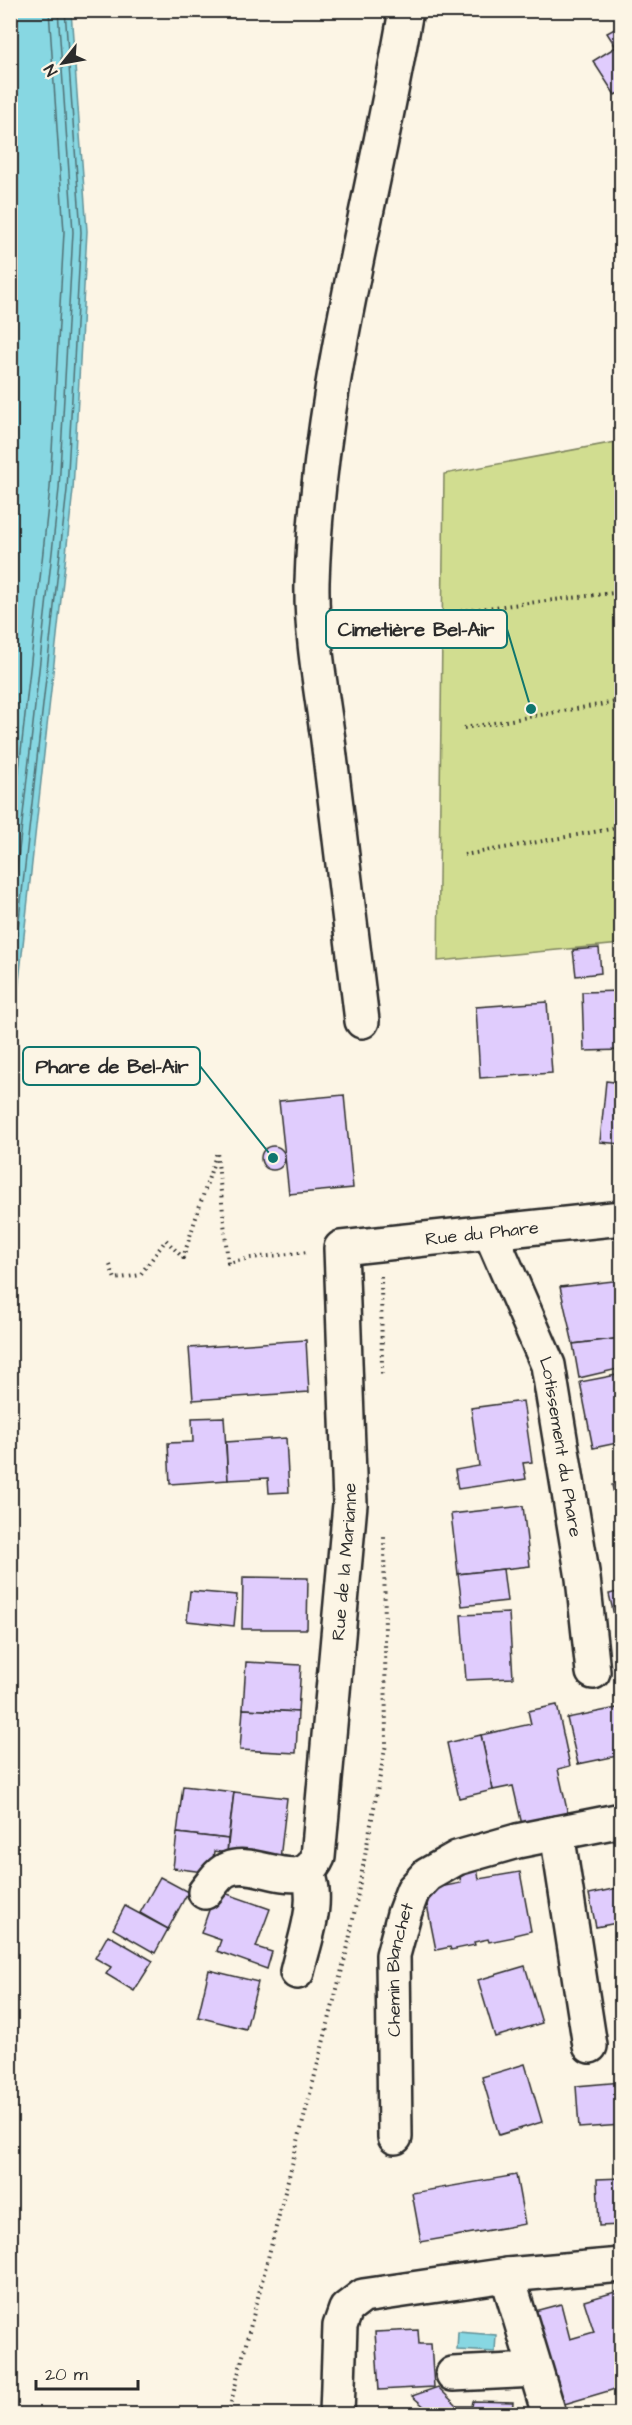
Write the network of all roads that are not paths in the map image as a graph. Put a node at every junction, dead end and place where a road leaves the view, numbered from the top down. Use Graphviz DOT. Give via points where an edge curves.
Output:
graph roads {
  1 [pos="406,10"];
  2 [pos="362,1021"];
  3 [pos="621,1218"];
  4 [pos="490,1232"];
  5 [pos="341,1248"];
  6 [pos="593,1672"];
  7 [pos="621,1820"];
  8 [pos="557,1833"];
  9 [pos="307,1871"];
  10 [pos="205,1892"];
  11 [pos="297,1972"];
  12 [pos="590,2046"];
  13 [pos="394,2137"];
  14 [pos="621,2265"];
  15 [pos="507,2275"];
  16 [pos="535,2370"];
  17 [pos="453,2374"];
  18 [pos="337,2415"];
  19 [pos="549,2415"];
  1 -- 2 [label="street" via="328,411 315,503 312,586 316,653"];
  3 -- 4 [label="street, Rue du Phare"];
  4 -- 5 [label="street, Rue du Phare"];
  4 -- 6 [label="street, Lotissement du Phare" via="548,1365 583,1578"];
  5 -- 9 [label="street, Rue de la Marianne" via="350,1504 318,1857"];
  7 -- 8 [label="street, Chemin Blanchet"];
  8 -- 12 [label="street"];
  8 -- 13 [label="street, Chemin Blanchet" via="457,1858 427,1875 413,1890 393,1955"];
  9 -- 10 [label="street" via="296,1876 237,1866 225,1870"];
  9 -- 11 [label="street" via="314,1896"];
  14 -- 15 [label="street"];
  15 -- 16 [label="street"];
  15 -- 18 [label="street" via="363,2296 346,2309 340,2326"];
  16 -- 17 [label="street"];
  16 -- 19 [label="street"];
}
